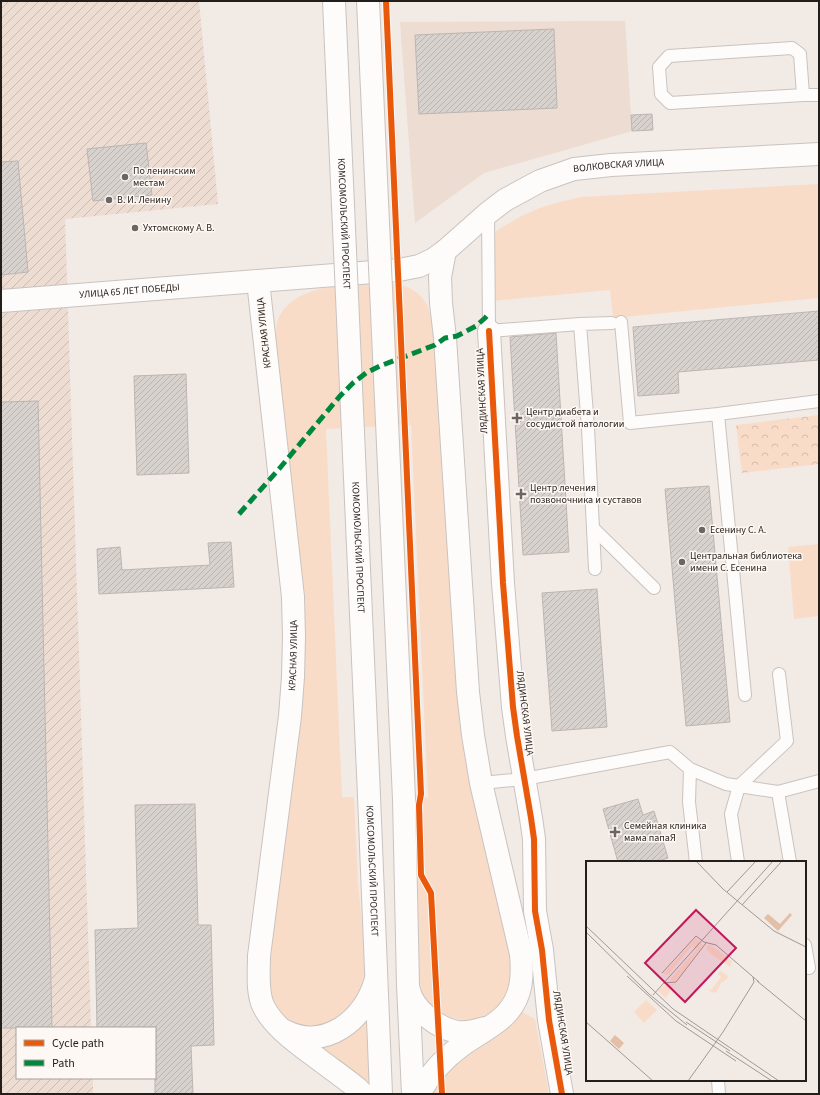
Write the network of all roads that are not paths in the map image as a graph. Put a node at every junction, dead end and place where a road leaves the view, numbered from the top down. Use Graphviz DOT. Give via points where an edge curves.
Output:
graph roads {
  1 [pos="334,1"];
  2 [pos="368,1"];
  3 [pos="819,94"];
  4 [pos="803,96"];
  5 [pos="819,154"];
  6 [pos="488,213"];
  7 [pos="445,251"];
  8 [pos="258,281"];
  9 [pos="1,301"];
  10 [pos="580,324"];
  11 [pos="489,331"];
  12 [pos="819,401"];
  13 [pos="718,414"];
  14 [pos="593,528"];
  15 [pos="595,568"];
  16 [pos="654,588"];
  17 [pos="779,674"];
  18 [pos="745,695"];
  19 [pos="690,769"];
  20 [pos="524,779"];
  21 [pos="819,781"];
  22 [pos="481,783"];
  23 [pos="739,786"];
  24 [pos="778,792"];
  25 [pos="696,861"];
  26 [pos="738,861"];
  27 [pos="790,861"];
  28 [pos="806,949"];
  29 [pos="811,969"];
  30 [pos="376,970"];
  31 [pos="408,984"];
  32 [pos="278,1025"];
  33 [pos="488,1028"];
  34 [pos="718,1081"];
  35 [pos="363,1094"];
  36 [pos="381,1094"];
  37 [pos="413,1094"];
  38 [pos="419,1094"];
  39 [pos="562,1094"];
  40 [pos="719,1094"];
  1 -- 30 [label="main road, КОМСОМОЛЬСКИЙ ПРОСПЕКТ, bridge"];
  2 -- 31 [label="main road, bridge" via="404,799"];
  3 -- 4 [label="lane"];
  4 -- 4 [label="lane" via="800,54 792,48 669,56 659,67 661,94 670,103"];
  5 -- 6 [label="main road, ВОЛКОВСКАЯ УЛИЦА" via="574,169 540,181 505,200"];
  6 -- 7 [label="main road, ВОЛКОВСКАЯ УЛИЦА"];
  6 -- 11 [label="lane"];
  7 -- 8 [label="main road, УЛИЦА 65 ЛЕТ ПОБЕДЫ" via="426,264 412,268"];
  7 -- 22 [label="main road" via="440,277 441,303 468,692"];
  8 -- 9 [label="main road, УЛИЦА 65 ЛЕТ ПОБЕДЫ"];
  8 -- 32 [label="main road, КРАСНАЯ УЛИЦА" via="292,597 294,637 290,716 259,956 259,990 262,1001 266,1011"];
  10 -- 11 [label="lane"];
  10 -- 13 [label="lane" via="616,323 630,423"];
  10 -- 14 [label="lane"];
  11 -- 20 [label="main road, ЛЯДИНСКАЯ УЛИЦА" via="503,583 513,707"];
  12 -- 13 [label="lane"];
  13 -- 18 [label="lane"];
  14 -- 15 [label="lane"];
  14 -- 16 [label="lane"];
  17 -- 23 [label="lane" via="787,741"];
  19 -- 20 [label="lane" via="670,752"];
  19 -- 23 [label="lane" via="726,784"];
  19 -- 25 [label="lane" via="690,802"];
  20 -- 22 [label="lane"];
  20 -- 39 [label="main road, ЛЯДИНСКАЯ УЛИЦА" via="534,839 535,911 549,1020"];
  21 -- 24 [label="lane"];
  22 -- 33 [label="main road" via="523,970 518,994 512,1006"];
  23 -- 24 [label="lane"];
  23 -- 26 [label="lane" via="731,814"];
  24 -- 27 [label="lane"];
  28 -- 29 [label="lane"];
  30 -- 32 [label="main road" via="372,989 362,1007 355,1017 336,1032 325,1036 306,1037 292,1034"];
  30 -- 36 [label="main road, КОМСОМОЛЬСКИЙ ПРОСПЕКТ"];
  31 -- 33 [label="main road" via="419,1010 435,1022 457,1032"];
  31 -- 37 [label="main road"];
  32 -- 35 [label="main road" via="303,1048"];
  33 -- 38 [label="main road" via="445,1059"];
  34 -- 40 [label="lane"];
}
